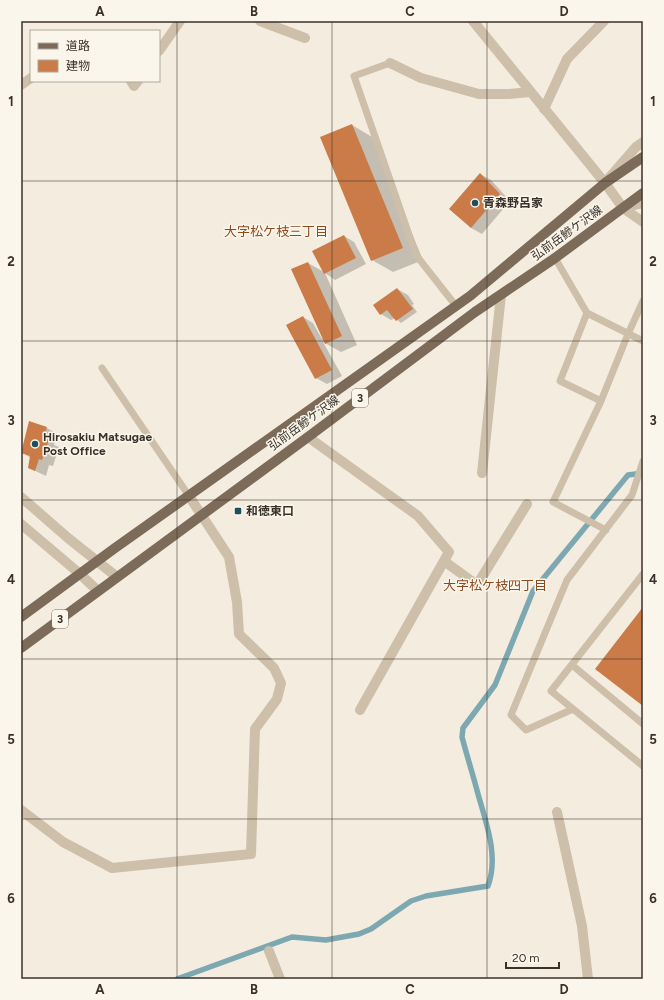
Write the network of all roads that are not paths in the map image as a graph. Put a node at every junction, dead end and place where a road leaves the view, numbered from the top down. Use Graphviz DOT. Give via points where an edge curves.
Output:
graph roads {
  1 [pos="180,21"];
  2 [pos="260,21"];
  3 [pos="473,21"];
  4 [pos="604,21"];
  5 [pos="304,38"];
  6 [pos="160,50"];
  7 [pos="390,63"];
  8 [pos="30,79"];
  9 [pos="21,85"];
  10 [pos="530,92"];
  11 [pos="544,109"];
  12 [pos="643,142"];
  13 [pos="643,157"];
  14 [pos="605,183"];
  15 [pos="643,193"];
  16 [pos="643,203"];
  17 [pos="623,208"];
  18 [pos="643,222"];
  19 [pos="555,258"];
  20 [pos="501,295"];
  21 [pos="643,301"];
  22 [pos="456,306"];
  23 [pos="587,313"];
  24 [pos="628,334"];
  25 [pos="643,341"];
  26 [pos="102,368"];
  27 [pos="601,401"];
  28 [pos="308,437"];
  29 [pos="643,461"];
  30 [pos="482,473"];
  31 [pos="189,496"];
  32 [pos="21,497"];
  33 [pos="527,504"];
  34 [pos="202,515"];
  35 [pos="21,524"];
  36 [pos="603,529"];
  37 [pos="97,561"];
  38 [pos="444,561"];
  39 [pos="80,574"];
  40 [pos="643,574"];
  41 [pos="117,577"];
  42 [pos="98,591"];
  43 [pos="21,618"];
  44 [pos="21,648"];
  45 [pos="572,665"];
  46 [pos="573,709"];
  47 [pos="360,710"];
  48 [pos="643,724"];
  49 [pos="643,766"];
  50 [pos="21,810"];
  51 [pos="557,812"];
  52 [pos="269,951"];
  53 [pos="280,979"];
  54 [pos="588,979"];
  1 -- 6 [label="street"];
  2 -- 5 [label="street"];
  3 -- 10 [label="street"];
  4 -- 11 [label="street" via="567,60"];
  7 -- 10 [label="street" via="421,78 479,94"];
  7 -- 22 [label="lane" via="354,76 416,255"];
  8 -- 9 [label="street"];
  10 -- 11 [label="street"];
  11 -- 14 [label="street"];
  12 -- 14 [label="street"];
  13 -- 14 [label="main road, 3"];
  14 -- 17 [label="street"];
  14 -- 22 [label="main road, 3"];
  15 -- 17 [label="main road, 弘前岳鰺ケ沢線 / 3"];
  16 -- 17 [label="street"];
  17 -- 18 [label="street"];
  17 -- 19 [label="main road, 弘前岳鰺ケ沢線 / 3"];
  19 -- 20 [label="main road, 弘前岳鰺ケ沢線 / 3"];
  19 -- 23 [label="lane"];
  20 -- 28 [label="main road, 弘前岳鰺ケ沢線 / 3"];
  20 -- 30 [label="street"];
  21 -- 24 [label="lane"];
  22 -- 31 [label="main road, 3"];
  23 -- 24 [label="lane"];
  23 -- 27 [label="lane" via="560,381"];
  24 -- 25 [label="lane"];
  24 -- 27 [label="lane"];
  26 -- 31 [label="lane"];
  27 -- 36 [label="lane" via="553,502"];
  28 -- 34 [label="main road, 弘前岳鰺ケ沢線 / 3"];
  28 -- 38 [label="street" via="418,516 449,552"];
  29 -- 36 [label="lane" via="632,495"];
  31 -- 34 [label="street"];
  31 -- 37 [label="main road, 3"];
  32 -- 37 [label="street"];
  33 -- 38 [label="street" via="477,585"];
  34 -- 41 [label="main road, 弘前岳鰺ケ沢線 / 3"];
  34 -- 50 [label="street" via="229,557 237,602 239,634 274,668 281,683 277,699 255,729 251,854 112,868 63,842"];
  35 -- 39 [label="street"];
  36 -- 46 [label="lane" via="567,580 511,715 526,730"];
  37 -- 39 [label="main road, 3"];
  37 -- 41 [label="street"];
  38 -- 47 [label="street"];
  39 -- 42 [label="street"];
  39 -- 43 [label="main road, 3"];
  40 -- 45 [label="lane"];
  41 -- 42 [label="main road, 弘前岳鰺ケ沢線 / 3"];
  42 -- 44 [label="main road, 弘前岳鰺ケ沢線 / 3"];
  45 -- 46 [label="lane" via="551,691"];
  45 -- 48 [label="lane"];
  46 -- 49 [label="lane"];
  51 -- 54 [label="street" via="582,926"];
  52 -- 53 [label="street"];
}
